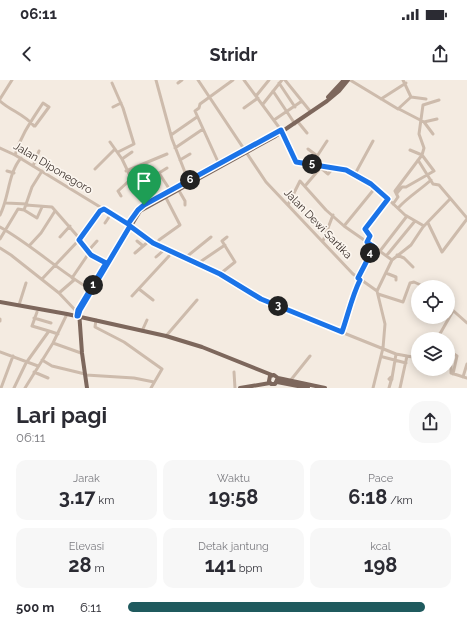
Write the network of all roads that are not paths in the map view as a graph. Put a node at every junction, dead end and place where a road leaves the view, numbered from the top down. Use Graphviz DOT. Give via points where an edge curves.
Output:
graph roads {
  1 [pos="12,80"];
  2 [pos="156,80"];
  3 [pos="182,80"];
  4 [pos="198,80"];
  5 [pos="233,80"];
  6 [pos="244,80"];
  7 [pos="269,80"];
  8 [pos="282,80"];
  9 [pos="285,80"];
  10 [pos="345,80"];
  11 [pos="349,80"];
  12 [pos="404,82"];
  13 [pos="112,83"];
  14 [pos="178,83"];
  15 [pos="279,83"];
  16 [pos="263,88"];
  17 [pos="339,89"];
  18 [pos="273,91"];
  19 [pos="270,94"];
  20 [pos="210,97"];
  21 [pos="257,97"];
  22 [pos="412,97"];
  23 [pos="426,98"];
  24 [pos="380,99"];
  25 [pos="0,100"];
  26 [pos="39,100"];
  27 [pos="326,100"];
  28 [pos="439,100"];
  29 [pos="302,101"];
  30 [pos="43,103"];
  31 [pos="121,103"];
  32 [pos="263,104"];
  33 [pos="113,107"];
  34 [pos="294,107"];
  35 [pos="244,108"];
  36 [pos="399,109"];
  37 [pos="310,111"];
  38 [pos="286,112"];
  39 [pos="197,117"];
  40 [pos="437,119"];
  41 [pos="274,120"];
  42 [pos="421,120"];
  43 [pos="31,122"];
  44 [pos="295,122"];
  45 [pos="424,122"];
  46 [pos="204,129"];
  47 [pos="281,131"];
  48 [pos="307,133"];
  49 [pos="433,134"];
  50 [pos="171,136"];
  51 [pos="327,141"];
  52 [pos="373,141"];
  53 [pos="110,142"];
  54 [pos="0,148"];
  55 [pos="115,148"];
  56 [pos="175,148"];
  57 [pos="308,149"];
  58 [pos="410,150"];
  59 [pos="39,151"];
  60 [pos="246,151"];
  61 [pos="118,152"];
  62 [pos="132,152"];
  63 [pos="167,154"];
  64 [pos="190,154"];
  65 [pos="15,155"];
  66 [pos="316,155"];
  67 [pos="422,155"];
  68 [pos="21,158"];
  69 [pos="122,159"];
  70 [pos="180,160"];
  71 [pos="418,160"];
  72 [pos="312,164"];
  73 [pos="33,166"];
  74 [pos="218,166"];
  75 [pos="322,167"];
  76 [pos="167,168"];
  77 [pos="333,168"];
  78 [pos="95,169"];
  79 [pos="7,171"];
  80 [pos="126,171"];
  81 [pos="42,172"];
  82 [pos="14,173"];
  83 [pos="355,174"];
  84 [pos="427,174"];
  85 [pos="131,179"];
  86 [pos="188,180"];
  87 [pos="431,180"];
  88 [pos="305,186"];
  89 [pos="375,188"];
  90 [pos="178,189"];
  91 [pos="170,190"];
  92 [pos="397,193"];
  93 [pos="164,195"];
  94 [pos="122,196"];
  95 [pos="388,199"];
  96 [pos="450,199"];
  97 [pos="6,203"];
  98 [pos="393,204"];
  99 [pos="26,205"];
  100 [pos="144,205"];
  101 [pos="185,205"];
  102 [pos="288,205"];
  103 [pos="42,207"];
  104 [pos="398,208"];
  105 [pos="104,209"];
  106 [pos="24,210"];
  107 [pos="56,211"];
  108 [pos="112,214"];
  109 [pos="0,215"];
  110 [pos="333,215"];
  111 [pos="407,216"];
  112 [pos="467,219"];
  113 [pos="415,221"];
  114 [pos="105,223"];
  115 [pos="428,223"];
  116 [pos="129,225"];
  117 [pos="70,226"];
  118 [pos="344,226"];
  119 [pos="424,226"];
  120 [pos="0,227"];
  121 [pos="5,230"];
  122 [pos="60,237"];
  123 [pos="211,237"];
  124 [pos="227,237"];
  125 [pos="0,239"];
  126 [pos="80,239"];
  127 [pos="97,241"];
  128 [pos="137,241"];
  129 [pos="149,241"];
  130 [pos="323,242"];
  131 [pos="367,242"];
  132 [pos="142,245"];
  133 [pos="156,245"];
  134 [pos="225,245"];
  135 [pos="29,246"];
  136 [pos="374,247"];
  137 [pos="0,248"];
  138 [pos="165,249"];
  139 [pos="380,251"];
  140 [pos="88,252"];
  141 [pos="135,253"];
  142 [pos="387,255"];
  143 [pos="397,255"];
  144 [pos="170,256"];
  145 [pos="156,257"];
  146 [pos="185,258"];
  147 [pos="392,260"];
  148 [pos="106,263"];
  149 [pos="197,264"];
  150 [pos="55,265"];
  151 [pos="413,266"];
  152 [pos="386,273"];
  153 [pos="220,274"];
  154 [pos="42,279"];
  155 [pos="73,279"];
  156 [pos="359,279"];
  157 [pos="396,280"];
  158 [pos="26,283"];
  159 [pos="411,283"];
  160 [pos="139,289"];
  161 [pos="90,290"];
  162 [pos="378,292"];
  163 [pos="59,293"];
  164 [pos="132,296"];
  165 [pos="153,300"];
  166 [pos="197,300"];
  167 [pos="0,302"];
  168 [pos="19,304"];
  169 [pos="36,312"];
  170 [pos="455,313"];
  171 [pos="66,314"];
  172 [pos="77,314"];
  173 [pos="34,318"];
  174 [pos="96,320"];
  175 [pos="147,320"];
  176 [pos="51,323"];
  177 [pos="467,324"];
  178 [pos="49,331"];
  179 [pos="142,331"];
  180 [pos="342,332"];
  181 [pos="58,334"];
  182 [pos="166,336"];
  183 [pos="53,344"];
  184 [pos="383,348"];
  185 [pos="0,352"];
  186 [pos="81,353"];
  187 [pos="396,354"];
  188 [pos="455,355"];
  189 [pos="13,356"];
  190 [pos="310,356"];
  191 [pos="407,356"];
  192 [pos="383,357"];
  193 [pos="411,357"];
  194 [pos="42,360"];
  195 [pos="395,360"];
  196 [pos="28,361"];
  197 [pos="406,363"];
  198 [pos="467,364"];
  199 [pos="455,365"];
  200 [pos="38,366"];
  201 [pos="83,366"];
  202 [pos="34,372"];
  203 [pos="234,372"];
  204 [pos="85,374"];
  205 [pos="272,375"];
  206 [pos="455,375"];
  207 [pos="48,378"];
  208 [pos="465,378"];
  209 [pos="277,380"];
  210 [pos="290,381"];
  211 [pos="154,382"];
  212 [pos="270,383"];
  213 [pos="249,387"];
  214 [pos="1,388"];
  215 [pos="14,388"];
  216 [pos="24,388"];
  217 [pos="87,388"];
  218 [pos="151,388"];
  219 [pos="235,388"];
  220 [pos="240,388"];
  221 [pos="308,388"];
  222 [pos="325,388"];
  223 [pos="374,388"];
  224 [pos="389,388"];
  225 [pos="400,388"];
  1 -- 25 [label="street"];
  2 -- 50 [label="street"];
  3 -- 14 [label="street"];
  4 -- 20 [label="street, Jalan Dewi Sartika"];
  5 -- 20 [label="street"];
  6 -- 21 [label="street"];
  7 -- 16 [label="street"];
  8 -- 15 [label="street"];
  9 -- 29 [label="street"];
  10 -- 17 [label="main road"];
  11 -- 17 [label="main road"];
  11 -- 24 [label="street"];
  12 -- 22 [label="street"];
  12 -- 24 [label="street"];
  13 -- 31 [label="street"];
  15 -- 18 [label="street"];
  15 -- 34 [label="street"];
  16 -- 19 [label="street"];
  16 -- 21 [label="street"];
  17 -- 27 [label="main road"];
  18 -- 19 [label="street"];
  18 -- 38 [label="street"];
  19 -- 32 [label="street"];
  20 -- 39 [label="street" via="195,111"];
  20 -- 60 [label="street, Jalan Dewi Sartika"];
  21 -- 32 [label="street"];
  21 -- 35 [label="street"];
  22 -- 23 [label="street"];
  22 -- 36 [label="street"];
  24 -- 36 [label="street"];
  25 -- 43 [label="street"];
  26 -- 30 [label="street"];
  27 -- 37 [label="main road"];
  27 -- 44 [label="main road"];
  28 -- 42 [label="street" via="423,105"];
  29 -- 34 [label="street"];
  29 -- 37 [label="street"];
  30 -- 43 [label="street"];
  30 -- 43 [label="street" via="49,107 35,126"];
  31 -- 33 [label="street"];
  31 -- 61 [label="street" via="134,144"];
  32 -- 41 [label="street"];
  34 -- 38 [label="street"];
  36 -- 42 [label="street"];
  37 -- 44 [label="main road"];
  38 -- 41 [label="street"];
  38 -- 44 [label="street"];
  39 -- 46 [label="street"];
  39 -- 50 [label="street"];
  40 -- 45 [label="street"];
  41 -- 47 [label="street"];
  42 -- 45 [label="street"];
  42 -- 67 [label="street" via="419,135 424,148"];
  43 -- 65 [label="street" via="19,141"];
  44 -- 47 [label="main road"];
  44 -- 48 [label="street"];
  45 -- 49 [label="street"];
  46 -- 56 [label="street"];
  46 -- 74 [label="street"];
  47 -- 60 [label="main road"];
  47 -- 72 [label="street" via="296,162"];
  50 -- 56 [label="street"];
  51 -- 66 [label="street"];
  52 -- 83 [label="street"];
  53 -- 55 [label="street"];
  54 -- 65 [label="street, Jalan Diponegoro"];
  55 -- 61 [label="street"];
  55 -- 78 [label="street"];
  56 -- 70 [label="street"];
  57 -- 66 [label="street"];
  58 -- 67 [label="street"];
  59 -- 73 [label="street"];
  60 -- 74 [label="main road"];
  60 -- 102 [label="street, Jalan Dewi Sartika" via="263,178"];
  61 -- 69 [label="street"];
  62 -- 69 [label="street"];
  63 -- 80 [label="street"];
  64 -- 70 [label="street"];
  65 -- 68 [label="street, Jalan Diponegoro"];
  66 -- 72 [label="street"];
  67 -- 71 [label="street"];
  67 -- 84 [label="street" via="434,170"];
  68 -- 73 [label="street, Jalan Diponegoro"];
  68 -- 82 [label="street"];
  69 -- 80 [label="street"];
  70 -- 86 [label="street"];
  71 -- 84 [label="street"];
  71 -- 92 [label="street" via="395,191"];
  72 -- 75 [label="street"];
  73 -- 81 [label="street, Jalan Diponegoro"];
  74 -- 86 [label="main road"];
  74 -- 90 [label="main road"];
  75 -- 77 [label="street"];
  75 -- 77 [label="street" via="328,174"];
  75 -- 88 [label="street"];
  76 -- 91 [label="street" via="159,173"];
  77 -- 83 [label="street"];
  79 -- 82 [label="street"];
  80 -- 85 [label="street"];
  81 -- 99 [label="street" via="32,187"];
  81 -- 105 [label="street, Jalan Diponegoro"];
  82 -- 97 [label="street"];
  83 -- 89 [label="street"];
  84 -- 87 [label="street"];
  84 -- 92 [label="street" via="402,187"];
  85 -- 94 [label="street" via="118,192"];
  85 -- 100 [label="street"];
  86 -- 91 [label="main road"];
  87 -- 96 [label="street" via="434,185 439,184"];
  87 -- 104 [label="street" via="406,198"];
  88 -- 102 [label="street" via="300,181"];
  88 -- 110 [label="street"];
  89 -- 95 [label="street"];
  89 -- 118 [label="street"];
  90 -- 93 [label="main road"];
  90 -- 101 [label="street"];
  91 -- 93 [label="main road"];
  92 -- 98 [label="street" via="398,197"];
  93 -- 100 [label="main road"];
  93 -- 116 [label="main road" via="142,209"];
  93 -- 133 [label="street" via="180,226 159,240"];
  95 -- 98 [label="street"];
  95 -- 131 [label="street" via="365,229 370,236"];
  96 -- 112 [label="street"];
  96 -- 115 [label="street"];
  97 -- 99 [label="street"];
  97 -- 109 [label="street"];
  98 -- 104 [label="street"];
  99 -- 103 [label="street"];
  99 -- 106 [label="street"];
  100 -- 116 [label="main road"];
  102 -- 130 [label="street, Jalan Dewi Sartika"];
  103 -- 106 [label="street" via="37,218"];
  103 -- 107 [label="street" via="52,207"];
  104 -- 111 [label="street"];
  105 -- 108 [label="street, Jalan Diponegoro"];
  105 -- 126 [label="street"];
  106 -- 121 [label="street" via="18,209"];
  107 -- 117 [label="street"];
  107 -- 135 [label="street"];
  108 -- 114 [label="street"];
  108 -- 116 [label="street, Jalan Diponegoro"];
  110 -- 118 [label="street"];
  110 -- 130 [label="street"];
  111 -- 113 [label="street"];
  111 -- 139 [label="street"];
  112 -- 115 [label="street" via="442,252"];
  113 -- 119 [label="street"];
  113 -- 142 [label="street"];
  115 -- 119 [label="street"];
  116 -- 129 [label="street, Jalan Diponegoro"];
  116 -- 148 [label="main road"];
  116 -- 161 [label="main road"];
  117 -- 122 [label="street"];
  117 -- 126 [label="street"];
  118 -- 131 [label="street"];
  119 -- 143 [label="street" via="410,245"];
  120 -- 121 [label="street"];
  121 -- 125 [label="street"];
  121 -- 135 [label="street"];
  123 -- 146 [label="street"];
  124 -- 134 [label="street" via="222,240"];
  126 -- 140 [label="street"];
  126 -- 150 [label="street"];
  127 -- 140 [label="street"];
  128 -- 132 [label="street"];
  129 -- 132 [label="street"];
  129 -- 133 [label="street, Jalan Diponegoro"];
  130 -- 156 [label="street, Jalan Dewi Sartika"];
  131 -- 136 [label="street"];
  132 -- 141 [label="street"];
  133 -- 138 [label="street, Jalan Diponegoro"];
  134 -- 149 [label="street"];
  134 -- 153 [label="street" via="235,262"];
  135 -- 150 [label="street"];
  136 -- 139 [label="street"];
  136 -- 156 [label="street"];
  137 -- 154 [label="street"];
  138 -- 145 [label="street"];
  138 -- 146 [label="street, Jalan Diponegoro"];
  139 -- 142 [label="street"];
  140 -- 148 [label="street"];
  140 -- 155 [label="street"];
  142 -- 147 [label="street"];
  143 -- 147 [label="street"];
  143 -- 151 [label="street"];
  144 -- 160 [label="street"];
  146 -- 149 [label="street, Jalan Diponegoro"];
  147 -- 152 [label="street"];
  148 -- 161 [label="main road"];
  149 -- 153 [label="street, Jalan Diponegoro"];
  150 -- 154 [label="street"];
  150 -- 155 [label="street"];
  152 -- 157 [label="street" via="396,276"];
  152 -- 162 [label="street"];
  153 -- 180 [label="street, Jalan Diponegoro" via="264,301"];
  154 -- 163 [label="street"];
  155 -- 161 [label="street"];
  155 -- 163 [label="street"];
  156 -- 162 [label="street, Jalan Dewi Sartika"];
  156 -- 180 [label="street"];
  158 -- 168 [label="street"];
  159 -- 162 [label="street, Jalan Dewi Sartika" via="403,302"];
  160 -- 164 [label="street"];
  160 -- 165 [label="street"];
  161 -- 172 [label="main road"];
  162 -- 184 [label="street" via="385,324"];
  163 -- 172 [label="street"];
  166 -- 182 [label="street"];
  167 -- 168 [label="main road"];
  168 -- 171 [label="main road"];
  169 -- 173 [label="street"];
  170 -- 177 [label="street"];
  171 -- 172 [label="main road"];
  171 -- 181 [label="street"];
  172 -- 174 [label="main road"];
  172 -- 186 [label="main road"];
  172 -- 201 [label="main road"];
  173 -- 176 [label="street"];
  173 -- 178 [label="street" via="32,326"];
  174 -- 179 [label="main road"];
  174 -- 211 [label="street" via="95,327 124,342 162,369"];
  175 -- 179 [label="street"];
  178 -- 181 [label="street"];
  178 -- 196 [label="street"];
  179 -- 182 [label="main road"];
  180 -- 184 [label="street, Jalan Diponegoro"];
  181 -- 183 [label="street"];
  182 -- 205 [label="main road" via="202,347"];
  183 -- 186 [label="street"];
  183 -- 194 [label="street"];
  184 -- 187 [label="street, Jalan Diponegoro"];
  184 -- 223 [label="street"];
  185 -- 189 [label="street"];
  186 -- 201 [label="main road"];
  187 -- 191 [label="street, Jalan Diponegoro"];
  187 -- 195 [label="street"];
  188 -- 199 [label="street"];
  189 -- 196 [label="street"];
  189 -- 214 [label="street"];
  190 -- 210 [label="street"];
  191 -- 193 [label="street, Jalan Diponegoro"];
  191 -- 197 [label="street"];
  192 -- 195 [label="street"];
  194 -- 200 [label="street"];
  194 -- 204 [label="street" via="52,366"];
  195 -- 197 [label="street"];
  195 -- 224 [label="street"];
  196 -- 200 [label="street"];
  196 -- 215 [label="street"];
  197 -- 225 [label="street"];
  198 -- 208 [label="street"];
  200 -- 202 [label="street"];
  201 -- 204 [label="main road"];
  202 -- 207 [label="street"];
  202 -- 216 [label="street"];
  203 -- 219 [label="street"];
  204 -- 211 [label="street"];
  204 -- 217 [label="main road"];
  205 -- 209 [label="main road"];
  205 -- 212 [label="main road" via="269,378"];
  206 -- 208 [label="street"];
  209 -- 210 [label="main road"];
  209 -- 212 [label="main road" via="274,384"];
  209 -- 221 [label="main road"];
  210 -- 222 [label="main road"];
  211 -- 218 [label="street"];
  212 -- 213 [label="main road"];
  213 -- 220 [label="main road"];
}
